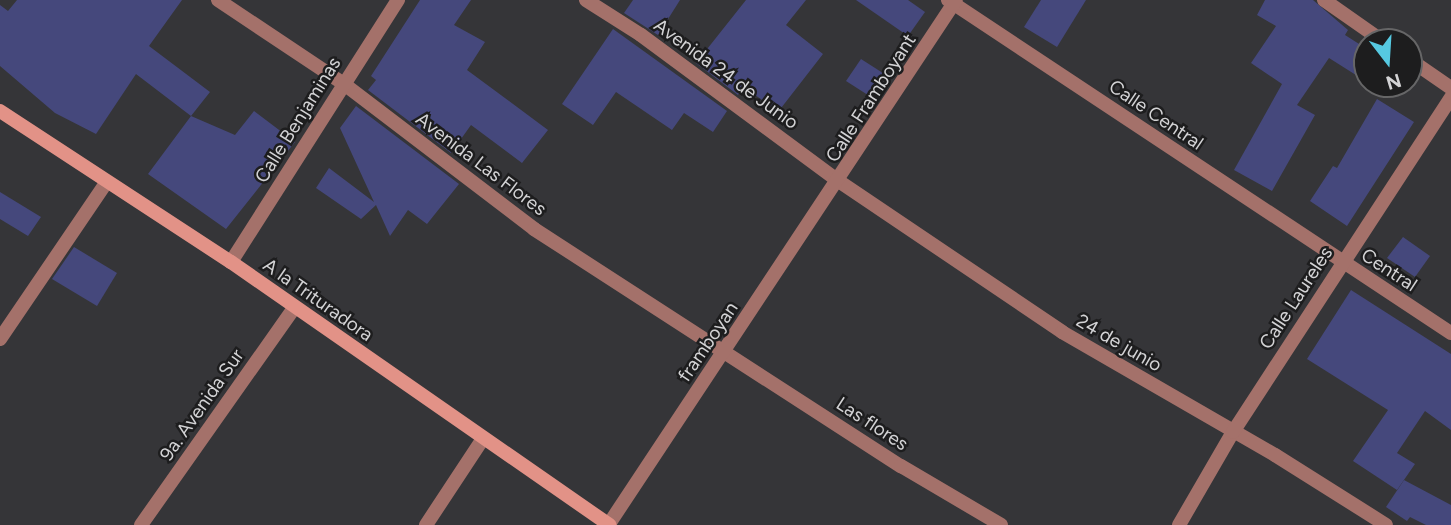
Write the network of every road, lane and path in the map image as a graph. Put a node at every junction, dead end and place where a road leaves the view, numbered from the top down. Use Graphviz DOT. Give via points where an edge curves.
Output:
graph roads {
  1 [pos="218,0"];
  2 [pos="398,0"];
  3 [pos="586,0"];
  4 [pos="1324,0"];
  5 [pos="953,1"];
  6 [pos="1364,28"];
  7 [pos="1423,69"];
  8 [pos="344,84"];
  9 [pos="1451,88"];
  10 [pos="1451,97"];
  11 [pos="0,111"];
  12 [pos="840,182"];
  13 [pos="106,183"];
  14 [pos="231,262"];
  15 [pos="1342,262"];
  16 [pos="294,308"];
  17 [pos="1451,333"];
  18 [pos="0,339"];
  19 [pos="724,352"];
  20 [pos="1233,432"];
  21 [pos="482,440"];
  22 [pos="141,525"];
  23 [pos="426,525"];
  24 [pos="609,525"];
  25 [pos="1001,525"];
  26 [pos="1179,525"];
  27 [pos="1386,525"];
  1 -- 8 [label="street, Avenida Las Flores"];
  2 -- 8 [label="street, Calle Benjaminas"];
  3 -- 12 [label="street, Avenida 24 de Junio" via="641,35"];
  4 -- 6 [label="street"];
  5 -- 12 [label="street, Calle Framboyant"];
  5 -- 15 [label="street, Calle Central"];
  7 -- 9 [label="street"];
  8 -- 14 [label="street, Calle Benjaminas"];
  8 -- 19 [label="street, Avenida Las Flores" via="534,229"];
  10 -- 15 [label="street, Calle Laureles"];
  11 -- 13 [label="street, A la Trituradora"];
  12 -- 19 [label="street, framboyan"];
  12 -- 20 [label="street, 24 de junio" via="1062,332"];
  13 -- 14 [label="street, A la Trituradora"];
  13 -- 18 [label="street"];
  14 -- 16 [label="street, A la Trituradora"];
  15 -- 17 [label="street, Central"];
  15 -- 20 [label="street, Calle Laureles"];
  16 -- 21 [label="street, A la Trituradora"];
  16 -- 22 [label="street, 9a. Avenida Sur"];
  19 -- 24 [label="street, framboyan"];
  19 -- 25 [label="street, Las flores"];
  20 -- 26 [label="street, Calle Laureles"];
  20 -- 27 [label="street, 24 de junio"];
  21 -- 23 [label="street"];
  21 -- 24 [label="street, A la Trituradora"];
}
